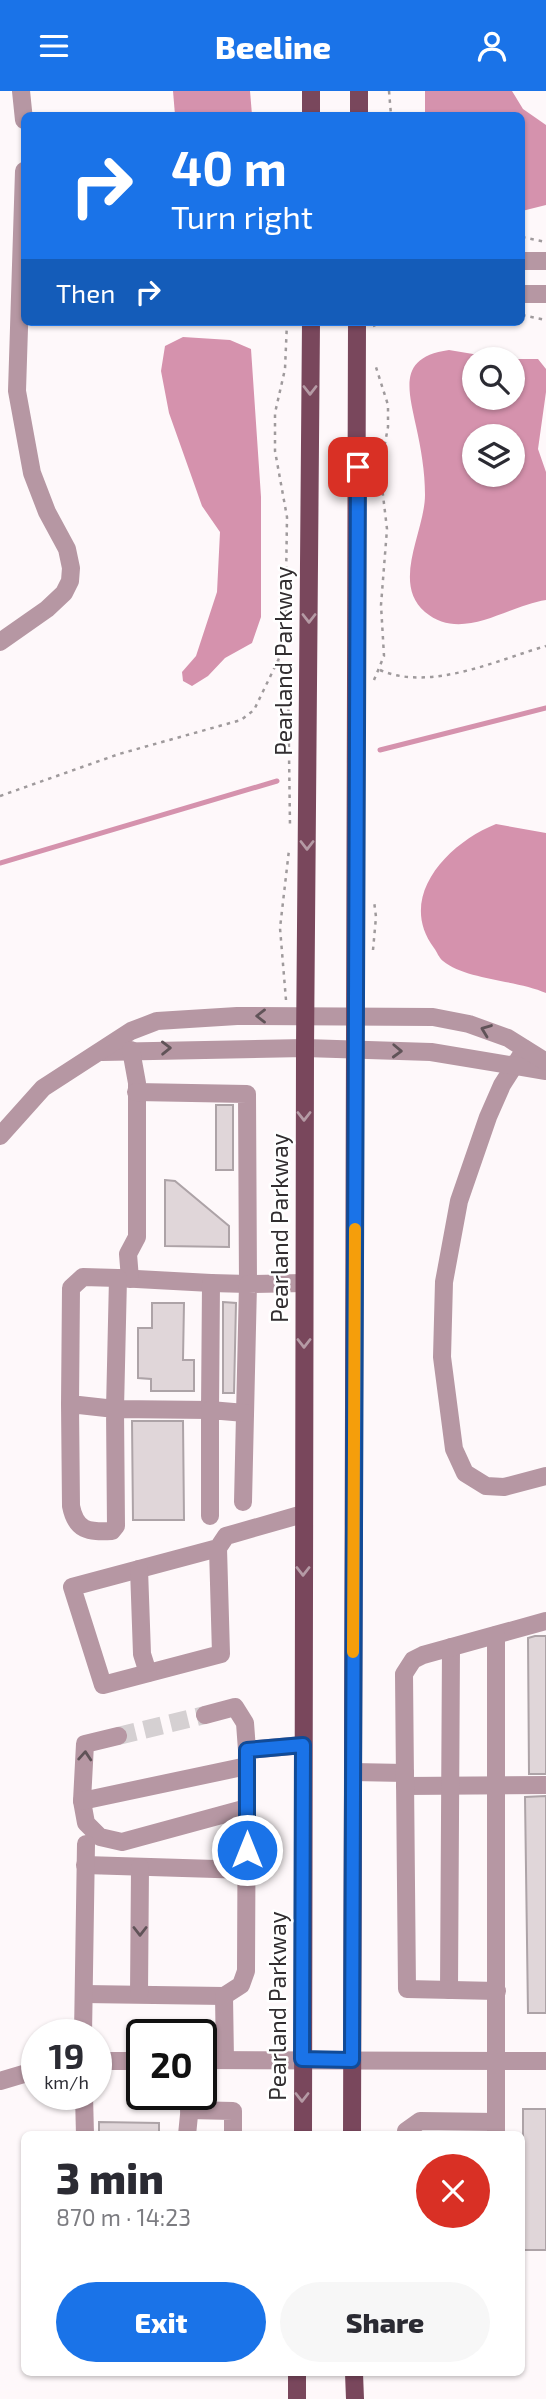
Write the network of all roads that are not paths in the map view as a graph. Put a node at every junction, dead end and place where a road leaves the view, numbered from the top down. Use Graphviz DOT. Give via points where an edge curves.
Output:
graph roads {
  1 [pos="21,91"];
  2 [pos="311,91"];
  3 [pos="359,91"];
  4 [pos="23,112"];
  5 [pos="311,112"];
  6 [pos="359,112"];
  7 [pos="525,261"];
  8 [pos="546,261"];
  9 [pos="525,294"];
  10 [pos="546,294"];
  11 [pos="21,307"];
  12 [pos="310,326"];
  13 [pos="368,326"];
  14 [pos="8,390"];
  15 [pos="0,642"];
  16 [pos="296,1016"];
  17 [pos="354,1018"];
  18 [pos="304,1048"];
  19 [pos="131,1049"];
  20 [pos="355,1049"];
  21 [pos="524,1049"];
  22 [pos="98,1052"];
  23 [pos="546,1062"];
  24 [pos="515,1067"];
  25 [pos="546,1071"];
  26 [pos="136,1092"];
  27 [pos="0,1136"];
  28 [pos="124,1279"];
  29 [pos="211,1283"];
  30 [pos="304,1283"];
  31 [pos="248,1284"];
  32 [pos="70,1404"];
  33 [pos="115,1409"];
  34 [pos="210,1410"];
  35 [pos="245,1413"];
  36 [pos="546,1476"];
  37 [pos="243,1502"];
  38 [pos="303,1514"];
  39 [pos="210,1516"];
  40 [pos="218,1548"];
  41 [pos="139,1569"];
  42 [pos="546,1621"];
  43 [pos="496,1635"];
  44 [pos="451,1647"];
  45 [pos="148,1673"];
  46 [pos="205,1714"];
  47 [pos="118,1736"];
  48 [pos="303,1745"];
  49 [pos="247,1758"];
  50 [pos="353,1772"];
  51 [pos="405,1779"];
  52 [pos="450,1785"];
  53 [pos="496,1785"];
  54 [pos="546,1785"];
  55 [pos="82,1801"];
  56 [pos="247,1808"];
  57 [pos="86,1844"];
  58 [pos="85,1865"];
  59 [pos="140,1867"];
  60 [pos="248,1870"];
  61 [pos="449,1990"];
  62 [pos="497,1991"];
  63 [pos="84,1994"];
  64 [pos="139,1994"];
  65 [pos="224,1996"];
  66 [pos="83,2019"];
  67 [pos="302,2059"];
  68 [pos="217,2060"];
  69 [pos="225,2060"];
  70 [pos="352,2060"];
  71 [pos="497,2060"];
  72 [pos="546,2061"];
  73 [pos="21,2075"];
  74 [pos="0,2081"];
  75 [pos="217,2108"];
  76 [pos="84,2110"];
  77 [pos="189,2110"];
  78 [pos="496,2128"];
  79 [pos="85,2131"];
  80 [pos="187,2131"];
  81 [pos="233,2131"];
  82 [pos="303,2131"];
  83 [pos="352,2131"];
  84 [pos="406,2131"];
  85 [pos="297,2376"];
  86 [pos="354,2376"];
  87 [pos="297,2399"];
  88 [pos="355,2399"];
  1 -- 4 [label="street"];
  2 -- 5 [label="main road"];
  3 -- 6 [label="main road"];
  7 -- 8 [label="street"];
  9 -- 10 [label="street"];
  11 -- 14 [label="street"];
  12 -- 16 [label="main road, Pearland Parkway, one-way"];
  13 -- 17 [label="main road"];
  14 -- 15 [label="street" via="32,473 66,549 70,581 47,609"];
  16 -- 17 [label="street"];
  16 -- 18 [label="main road, Pearland Parkway"];
  16 -- 22 [label="street, one-way" via="157,1021"];
  17 -- 20 [label="main road"];
  21 -- 17 [label="street, one-way" via="469,1024 433,1017"];
  19 -- 18 [label="street, one-way"];
  18 -- 20 [label="street"];
  18 -- 30 [label="main road, Pearland Parkway, one-way"];
  19 -- 22 [label="street"];
  19 -- 26 [label="street"];
  20 -- 24 [label="street, one-way" via="432,1052"];
  20 -- 50 [label="main road"];
  21 -- 23 [label="street"];
  21 -- 24 [label="street"];
  22 -- 27 [label="street" via="43,1088"];
  24 -- 25 [label="street"];
  24 -- 36 [label="street" via="502,1085 459,1201 444,1282 445,1401 454,1449 465,1473 486,1486 504,1487"];
  26 -- 28 [label="street" via="137,1237 128,1254"];
  26 -- 31 [label="street" via="247,1094"];
  28 -- 29 [label="street"];
  28 -- 32 [label="street" via="83,1276 71,1288"];
  28 -- 33 [label="street"];
  29 -- 31 [label="street"];
  29 -- 34 [label="street"];
  30 -- 31 [label="street"];
  30 -- 38 [label="main road, Pearland Parkway, one-way"];
  31 -- 35 [label="street"];
  32 -- 33 [label="street"];
  32 -- 33 [label="street" via="74,1523 94,1532 111,1531 116,1526"];
  33 -- 34 [label="street"];
  34 -- 35 [label="street"];
  34 -- 39 [label="street"];
  35 -- 37 [label="street"];
  38 -- 40 [label="street" via="226,1536"];
  38 -- 48 [label="main road, Pearland Parkway, one-way"];
  40 -- 41 [label="street"];
  40 -- 45 [label="street" via="221,1654"];
  41 -- 45 [label="street" via="142,1654"];
  41 -- 45 [label="street" via="72,1587 103,1685"];
  42 -- 43 [label="street"];
  43 -- 44 [label="street"];
  43 -- 53 [label="street"];
  44 -- 51 [label="street" via="413,1660 404,1674"];
  44 -- 52 [label="street"];
  46 -- 49 [label="street" via="235,1707 245,1723"];
  55 -- 47 [label="street, one-way" via="85,1744"];
  48 -- 49 [label="street"];
  48 -- 67 [label="main road, Pearland Parkway"];
  49 -- 55 [label="street"];
  49 -- 56 [label="street"];
  50 -- 51 [label="street"];
  50 -- 70 [label="main road"];
  51 -- 52 [label="street"];
  51 -- 61 [label="street" via="407,1989"];
  52 -- 53 [label="street"];
  52 -- 61 [label="street"];
  53 -- 54 [label="street"];
  53 -- 62 [label="street"];
  55 -- 56 [label="street" via="86,1823 100,1837 122,1842"];
  56 -- 60 [label="street"];
  57 -- 58 [label="street"];
  58 -- 59 [label="street"];
  58 -- 63 [label="street"];
  59 -- 60 [label="street"];
  59 -- 64 [label="street, one-way"];
  60 -- 65 [label="street" via="246,1971 241,1985"];
  61 -- 62 [label="street"];
  62 -- 71 [label="street"];
  63 -- 64 [label="street"];
  63 -- 66 [label="street"];
  64 -- 65 [label="street"];
  65 -- 69 [label="street"];
  67 -- 69 [label="street"];
  67 -- 70 [label="street"];
  67 -- 82 [label="main road, Pearland Parkway, one-way"];
  68 -- 69 [label="street"];
  70 -- 71 [label="street"];
  70 -- 83 [label="main road"];
  71 -- 72 [label="street"];
  71 -- 78 [label="street"];
  73 -- 74 [label="street"];
  75 -- 81 [label="street" via="233,2111"];
  76 -- 79 [label="street"];
  77 -- 80 [label="street"];
  78 -- 84 [label="street" via="419,2121"];
  85 -- 87 [label="main road"];
  86 -- 88 [label="main road"];
}
